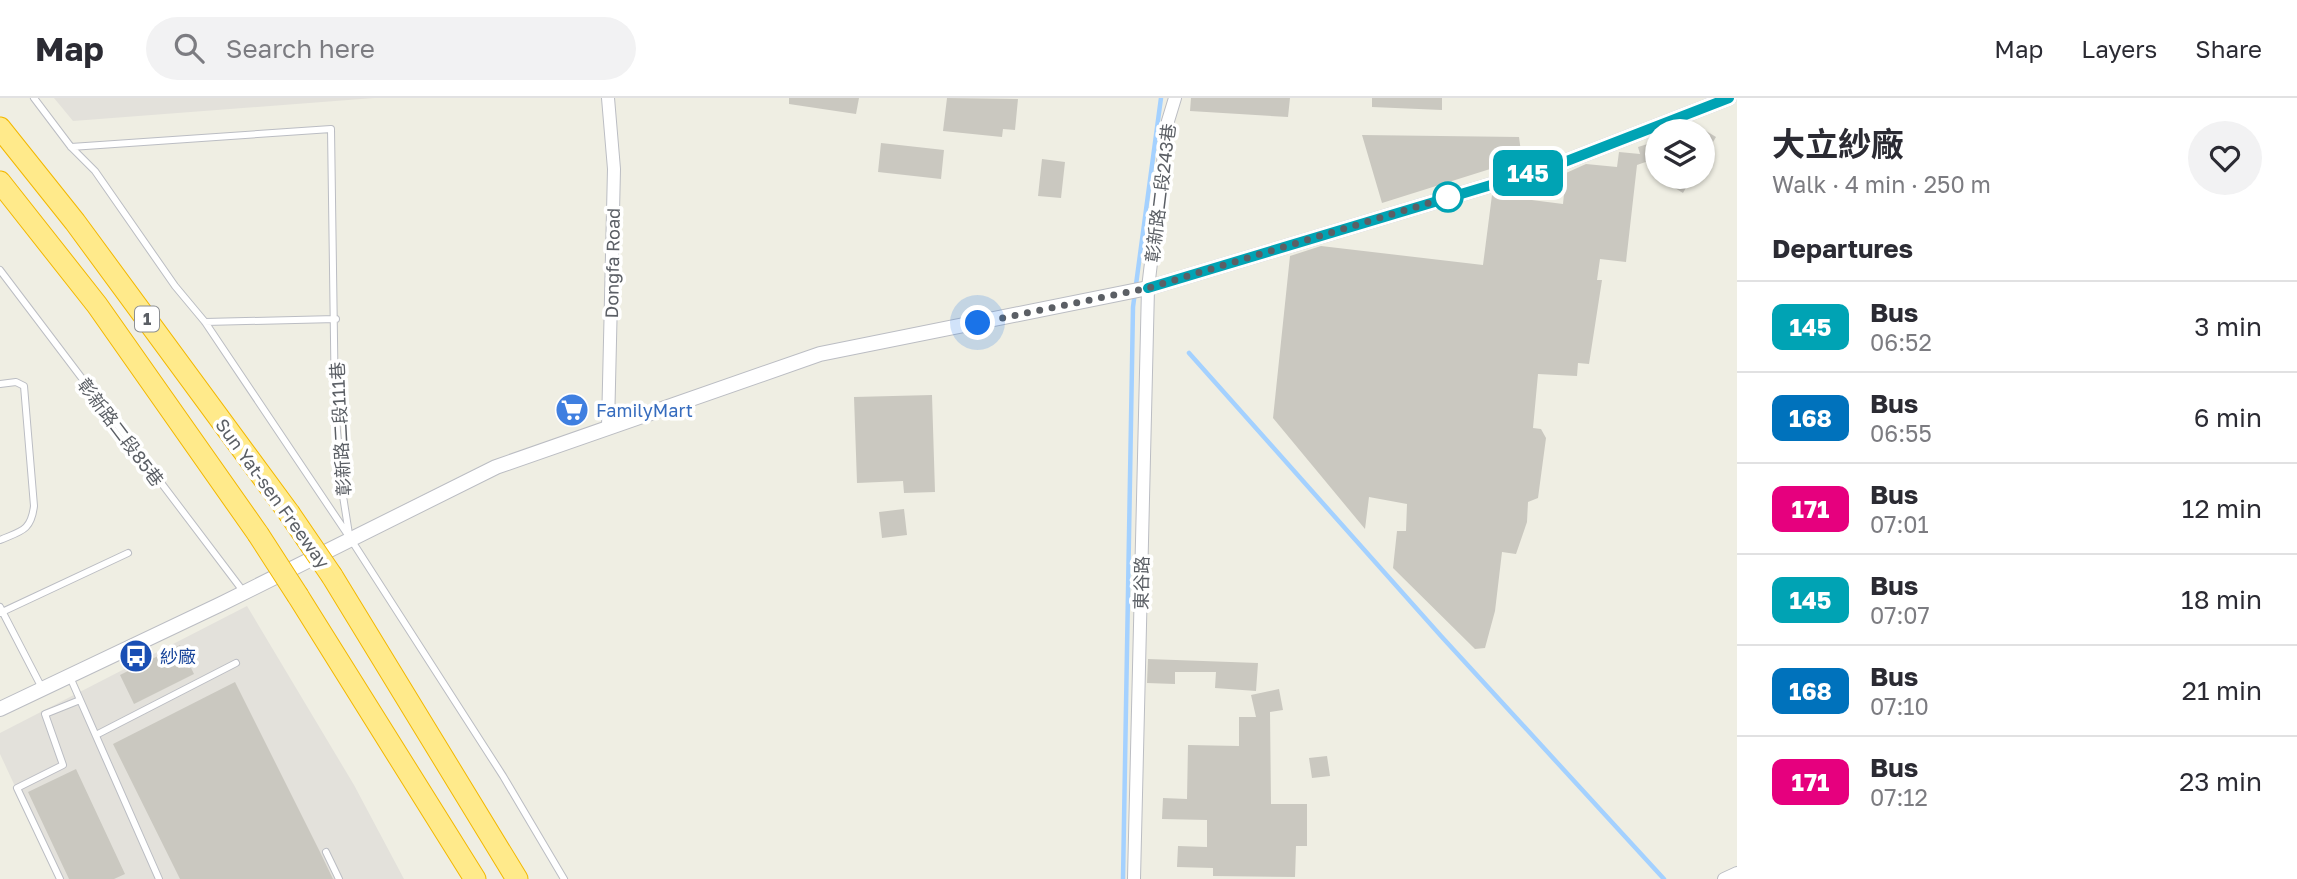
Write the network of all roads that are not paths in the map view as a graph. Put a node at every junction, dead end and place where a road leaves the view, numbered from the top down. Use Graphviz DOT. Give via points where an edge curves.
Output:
graph roads {
  1 [pos="34,98"];
  2 [pos="608,98"];
  3 [pos="1175,98"];
  4 [pos="1729,98"];
  5 [pos="0,128"];
  6 [pos="71,147"];
  7 [pos="0,182"];
  8 [pos="0,270"];
  9 [pos="1148,288"];
  10 [pos="336,319"];
  11 [pos="205,322"];
  12 [pos="0,384"];
  13 [pos="608,427"];
  14 [pos="350,538"];
  15 [pos="0,540"];
  16 [pos="128,552"];
  17 [pos="244,593"];
  18 [pos="1,610"];
  19 [pos="236,663"];
  20 [pos="70,677"];
  21 [pos="43,690"];
  22 [pos="80,700"];
  23 [pos="0,709"];
  24 [pos="96,735"];
  25 [pos="326,852"];
  26 [pos="1737,873"];
  27 [pos="60,879"];
  28 [pos="159,879"];
  29 [pos="339,879"];
  30 [pos="475,879"];
  31 [pos="517,879"];
  32 [pos="564,879"];
  33 [pos="1134,879"];
  34 [pos="1724,879"];
  1 -- 6 [label="lane"];
  2 -- 13 [label="street, Dongfa Road" via="614,169"];
  3 -- 9 [label="street, 彰新路二段243巷" via="1168,121"];
  4 -- 9 [label="street" via="1554,166"];
  5 -- 31 [label="highway, Sun Yat-sen Freeway / 1, bridge" via="75,222 289,513"];
  6 -- 10 [label="lane, 彰新路二段111巷" via="331,129"];
  6 -- 11 [label="lane" via="95,171"];
  7 -- 30 [label="highway, Sun Yat-sen Freeway / 1, bridge" via="97,305 258,534"];
  8 -- 17 [label="lane, 彰新路二段85巷"];
  9 -- 13 [label="street" via="820,354"];
  9 -- 33 [label="street, 東谷路"];
  10 -- 11 [label="lane"];
  10 -- 14 [label="lane, 彰新路二段111巷" via="335,409"];
  11 -- 14 [label="lane"];
  12 -- 15 [label="lane" via="24,386 34,506 32,522"];
  13 -- 14 [label="street" via="496,467"];
  14 -- 17 [label="street"];
  14 -- 32 [label="lane"];
  16 -- 18 [label="lane"];
  17 -- 20 [label="street"];
  18 -- 21 [label="lane"];
  19 -- 24 [label="lane"];
  20 -- 21 [label="street"];
  20 -- 22 [label="lane"];
  21 -- 23 [label="street"];
  22 -- 24 [label="lane"];
  22 -- 27 [label="lane" via="45,714 63,765 17,788"];
  24 -- 28 [label="lane"];
  25 -- 29 [label="lane"];
  26 -- 34 [label="street"];
}
